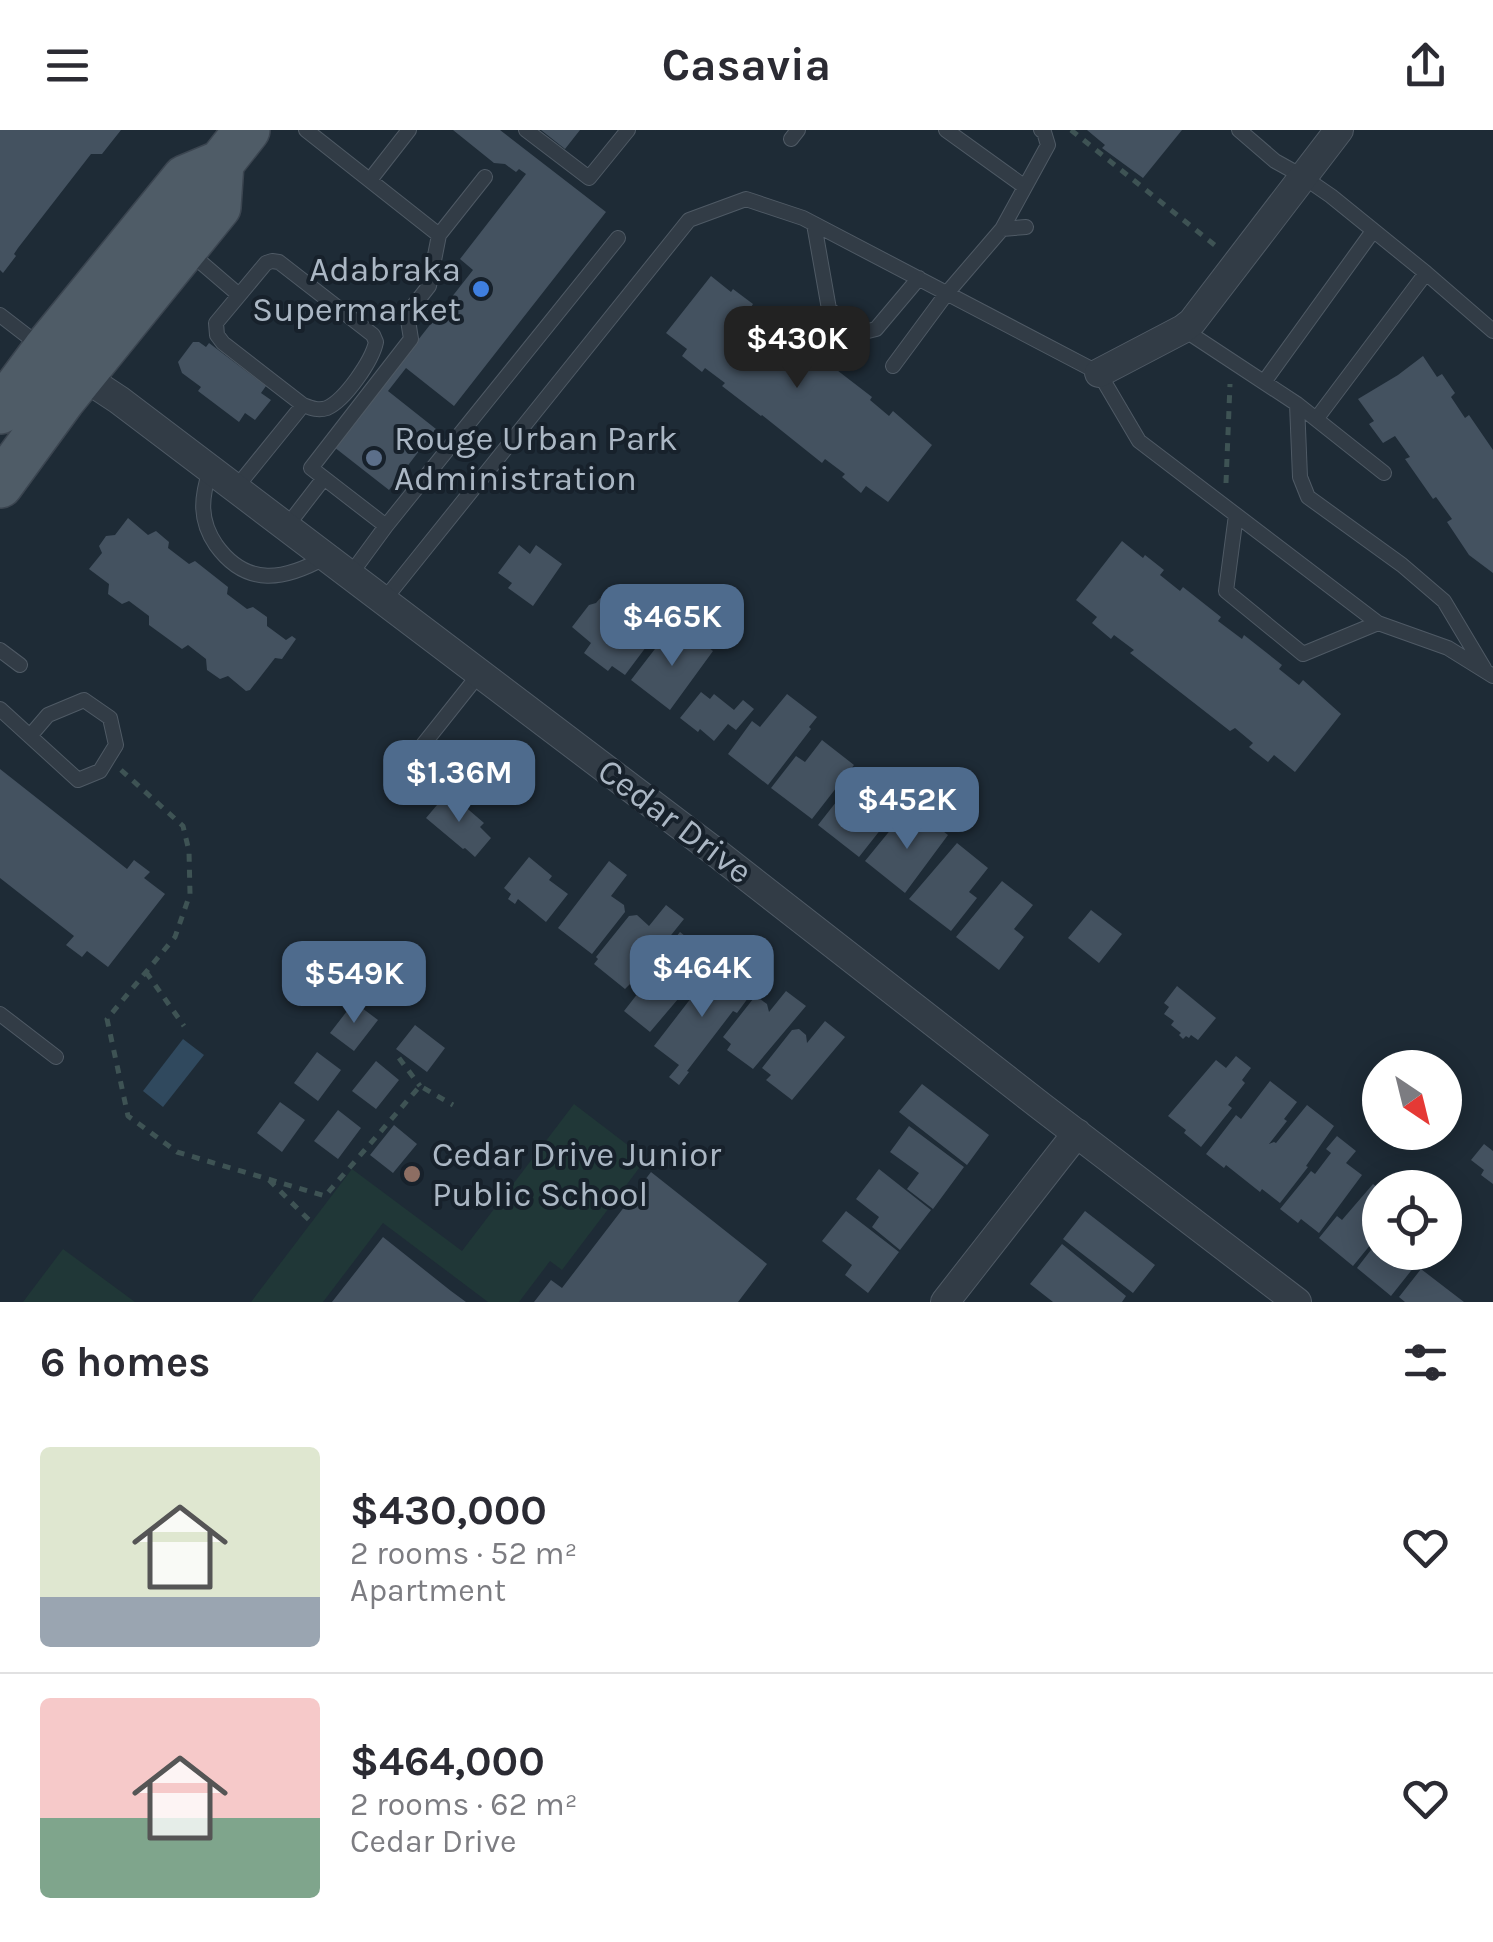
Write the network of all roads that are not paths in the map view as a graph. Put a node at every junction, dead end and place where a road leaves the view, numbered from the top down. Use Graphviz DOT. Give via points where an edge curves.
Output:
graph roads {
  1 [pos="306,130"];
  2 [pos="409,130"];
  3 [pos="526,130"];
  4 [pos="628,130"];
  5 [pos="946,130"];
  6 [pos="1041,130"];
  7 [pos="1240,130"];
  8 [pos="1339,130"];
  9 [pos="965,136"];
  10 [pos="234,147"];
  11 [pos="1302,176"];
  12 [pos="486,177"];
  13 [pos="370,180"];
  14 [pos="1025,188"];
  15 [pos="814,224"];
  16 [pos="1026,226"];
  17 [pos="1002,229"];
  18 [pos="1372,231"];
  19 [pos="439,235"];
  20 [pos="618,238"];
  21 [pos="185,248"];
  22 [pos="1426,274"];
  23 [pos="918,278"];
  24 [pos="947,293"];
  25 [pos="239,295"];
  26 [pos="0,315"];
  27 [pos="1183,329"];
  28 [pos="1493,332"];
  29 [pos="45,350"];
  30 [pos="893,366"];
  31 [pos="1099,372"];
  32 [pos="82,376"];
  33 [pos="1264,382"];
  34 [pos="302,404"];
  35 [pos="1298,404"];
  36 [pos="0,410"];
  37 [pos="1317,418"];
  38 [pos="210,470"];
  39 [pos="1384,473"];
  40 [pos="324,478"];
  41 [pos="0,484"];
  42 [pos="235,489"];
  43 [pos="1231,510"];
  44 [pos="288,526"];
  45 [pos="386,526"];
  46 [pos="326,556"];
  47 [pos="350,575"];
  48 [pos="384,600"];
  49 [pos="1378,623"];
  50 [pos="0,650"];
  51 [pos="20,665"];
  52 [pos="480,673"];
  53 [pos="1490,674"];
  54 [pos="0,709"];
  55 [pos="30,736"];
  56 [pos="399,775"];
  57 [pos="0,1014"];
  58 [pos="56,1057"];
  59 [pos="1077,1133"];
  60 [pos="946,1302"];
  61 [pos="1297,1302"];
  1 -- 13 [label="lane"];
  2 -- 13 [label="lane"];
  3 -- 4 [label="lane" via="589,178"];
  5 -- 9 [label="lane"];
  6 -- 14 [label="lane" via="1048,145"];
  7 -- 11 [label="lane"];
  8 -- 11 [label="street"];
  9 -- 14 [label="lane"];
  10 -- 21 [label="main road" via="218,207"];
  10 -- 29 [label="main road" via="185,178"];
  11 -- 18 [label="lane"];
  11 -- 27 [label="street"];
  12 -- 19 [label="lane"];
  13 -- 19 [label="lane"];
  14 -- 17 [label="lane"];
  15 -- 23 [label="lane"];
  15 -- 23 [label="lane" via="828,310 860,334 876,328"];
  15 -- 48 [label="lane" via="746,199 689,220"];
  16 -- 17 [label="lane"];
  17 -- 24 [label="lane"];
  18 -- 22 [label="lane"];
  18 -- 33 [label="lane"];
  19 -- 40 [label="lane" via="429,286 407,314 411,339 311,468"];
  20 -- 45 [label="lane"];
  21 -- 25 [label="lane"];
  21 -- 32 [label="main road"];
  22 -- 28 [label="lane"];
  22 -- 37 [label="lane"];
  23 -- 24 [label="lane"];
  24 -- 30 [label="lane"];
  24 -- 31 [label="lane"];
  25 -- 34 [label="lane" via="216,323 217,335"];
  25 -- 34 [label="lane" via="266,263 279,262 373,335 371,359 337,402 315,410"];
  26 -- 29 [label="lane"];
  27 -- 31 [label="street"];
  27 -- 33 [label="lane"];
  29 -- 32 [label="street, Cedar Drive"];
  29 -- 36 [label="main road"];
  31 -- 43 [label="lane" via="1139,441"];
  32 -- 38 [label="street, Cedar Drive"];
  32 -- 41 [label="main road"];
  33 -- 35 [label="lane"];
  34 -- 42 [label="lane"];
  35 -- 37 [label="lane"];
  35 -- 53 [label="lane" via="1300,477 1308,497 1444,601"];
  37 -- 39 [label="lane"];
  38 -- 42 [label="street, Cedar Drive"];
  38 -- 46 [label="lane" via="202,494 206,530 228,561 249,574 280,576"];
  40 -- 44 [label="lane"];
  40 -- 45 [label="lane"];
  42 -- 44 [label="street, Cedar Drive"];
  43 -- 49 [label="lane"];
  43 -- 49 [label="lane" via="1226,592 1303,654"];
  44 -- 46 [label="street, Cedar Drive"];
  45 -- 47 [label="lane"];
  46 -- 47 [label="street, Cedar Drive"];
  47 -- 48 [label="street, Cedar Drive"];
  48 -- 52 [label="street, Cedar Drive"];
  49 -- 53 [label="lane" via="1448,648"];
  50 -- 51 [label="lane"];
  52 -- 56 [label="lane"];
  52 -- 59 [label="street, Cedar Drive"];
  54 -- 55 [label="lane"];
  55 -- 55 [label="lane" via="78,780 100,772 116,746 110,718 84,700 48,715"];
  57 -- 58 [label="lane"];
  59 -- 60 [label="street"];
  59 -- 61 [label="street, Cedar Drive"];
}
